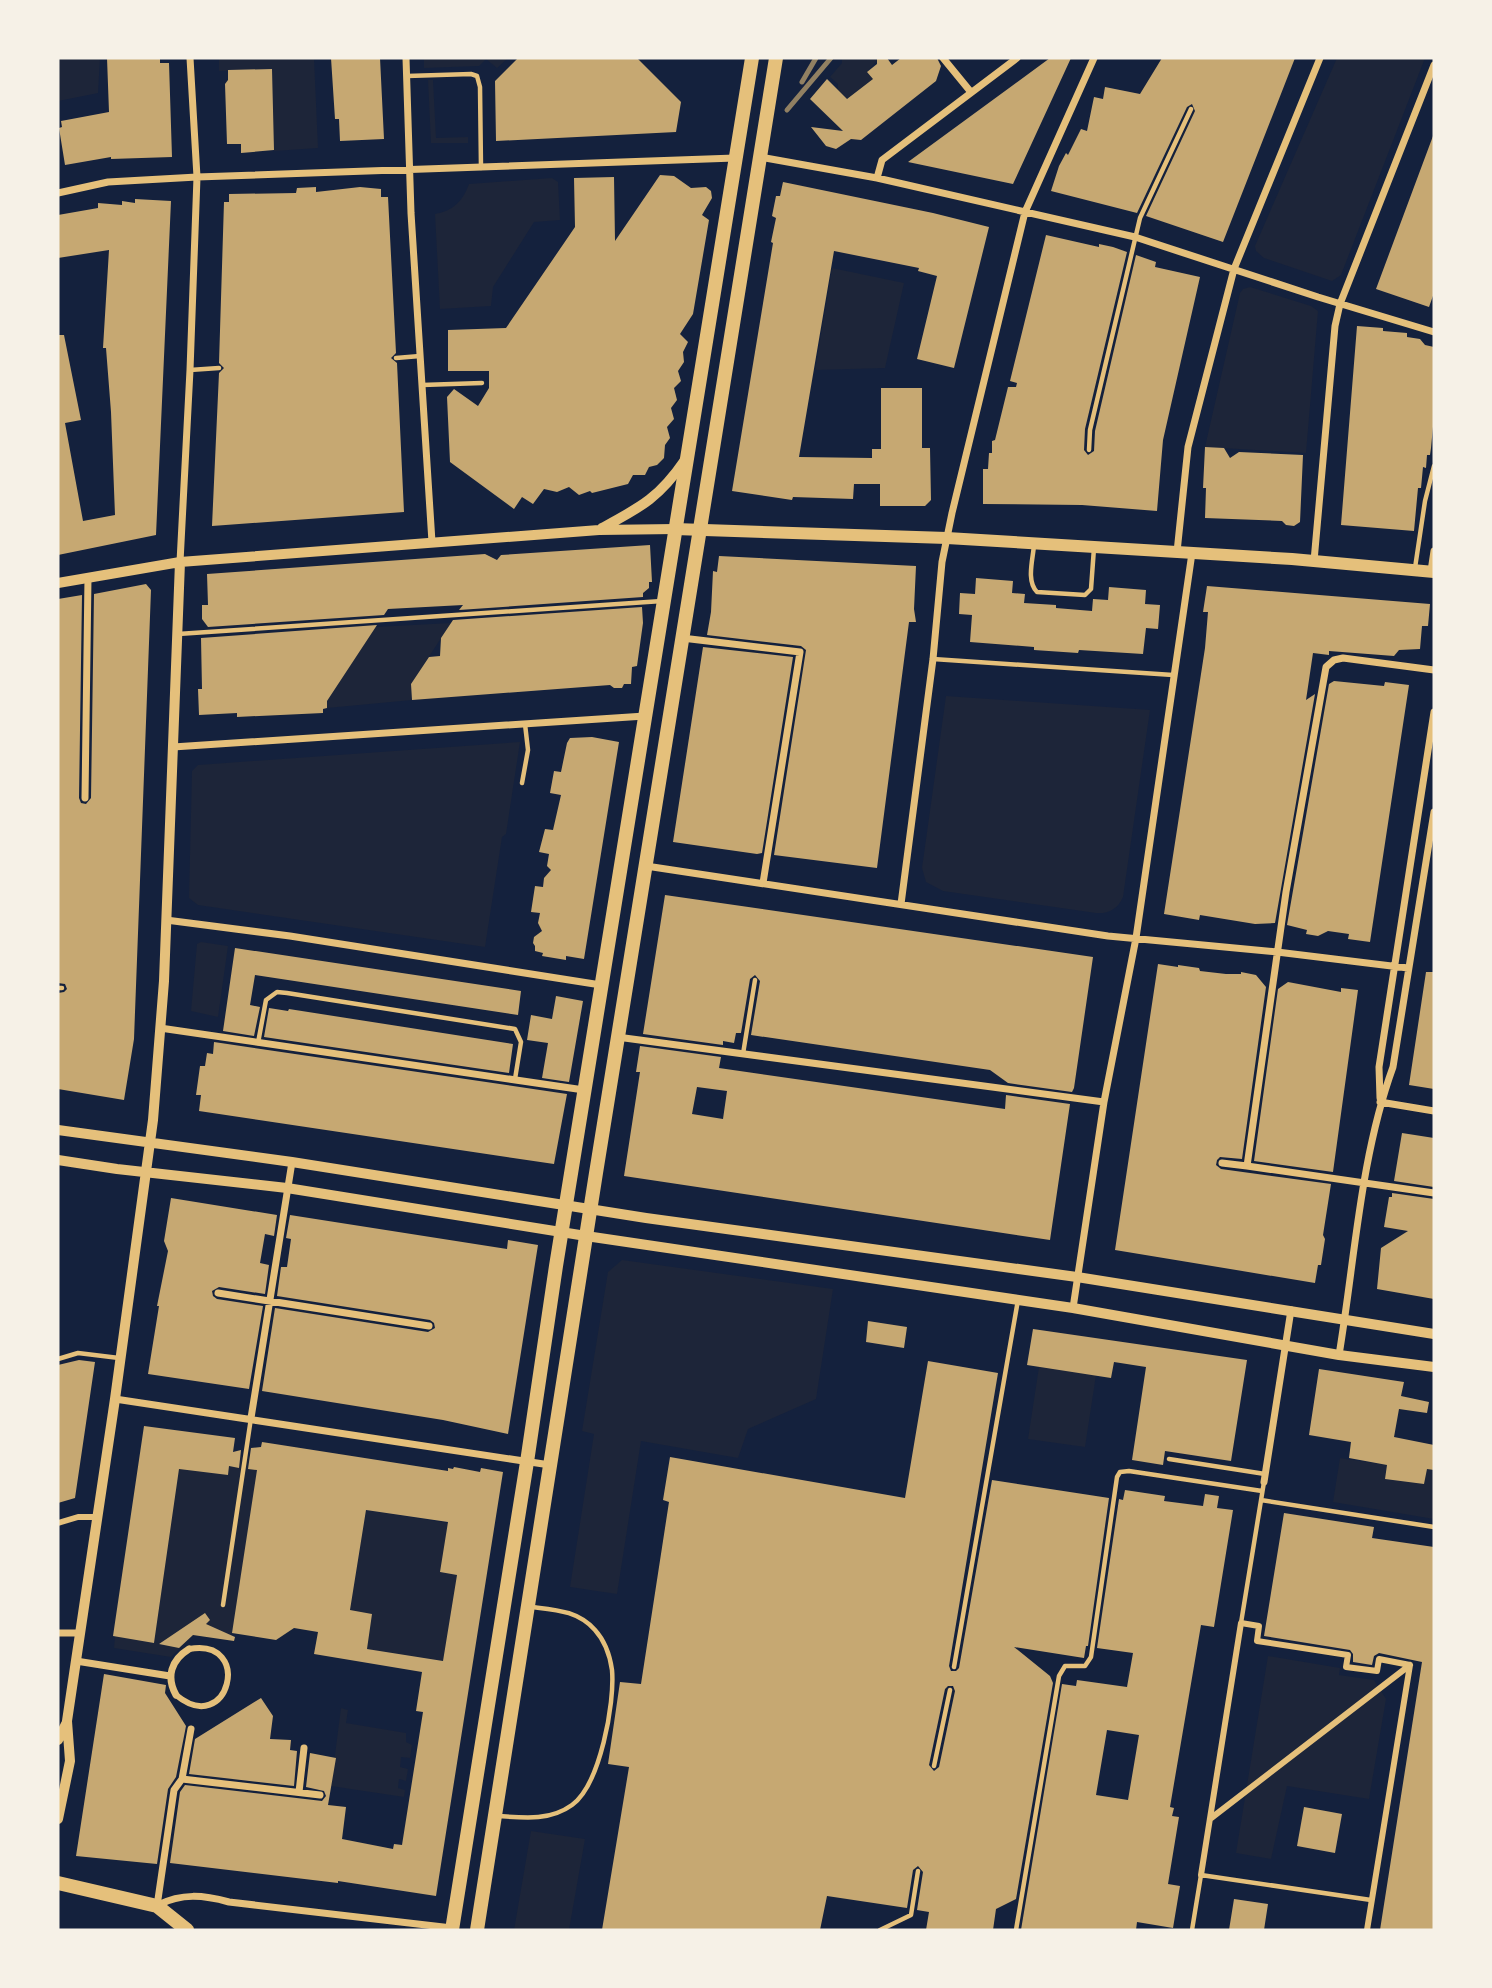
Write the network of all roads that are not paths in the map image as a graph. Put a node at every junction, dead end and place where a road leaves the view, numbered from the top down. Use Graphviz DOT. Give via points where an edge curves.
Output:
graph roads {
  1 [pos="190,58"];
  2 [pos="406,58"];
  3 [pos="752,58"];
  4 [pos="776,58"];
  5 [pos="943,58"];
  6 [pos="1017,58"];
  7 [pos="1094,58"];
  8 [pos="1320,58"];
  9 [pos="1434,65"];
  10 [pos="407,76"];
  11 [pos="970,92"];
  12 [pos="1191,109"];
  13 [pos="760,157"];
  14 [pos="736,158"];
  15 [pos="481,168"];
  16 [pos="411,171"];
  17 [pos="197,177"];
  18 [pos="877,178"];
  19 [pos="58,193"];
  20 [pos="1025,212"];
  21 [pos="1135,237"];
  22 [pos="1234,269"];
  23 [pos="1340,304"];
  24 [pos="1434,332"];
  25 [pos="420,356"];
  26 [pos="396,358"];
  27 [pos="219,368"];
  28 [pos="190,370"];
  29 [pos="482,383"];
  30 [pos="422,386"];
  31 [pos="1089,450"];
  32 [pos="687,458"];
  33 [pos="1434,466"];
  34 [pos="675,529"];
  35 [pos="599,530"];
  36 [pos="699,530"];
  37 [pos="947,538"];
  38 [pos="432,542"];
  39 [pos="1034,543"];
  40 [pos="1094,547"];
  41 [pos="1434,551"];
  42 [pos="1177,552"];
  43 [pos="1192,553"];
  44 [pos="1314,561"];
  45 [pos="180,562"];
  46 [pos="1415,569"];
  47 [pos="1433,571"];
  48 [pos="88,578"];
  49 [pos="58,583"];
  50 [pos="663,601"];
  51 [pos="177,634"];
  52 [pos="682,638"];
  53 [pos="933,659"];
  54 [pos="1434,670"];
  55 [pos="1173,675"];
  56 [pos="1434,712"];
  57 [pos="645,716"];
  58 [pos="525,724"];
  59 [pos="173,747"];
  60 [pos="522,783"];
  61 [pos="85,798"];
  62 [pos="1434,812"];
  63 [pos="645,866"];
  64 [pos="763,883"];
  65 [pos="901,904"];
  66 [pos="166,920"];
  67 [pos="1136,938"];
  68 [pos="1277,952"];
  69 [pos="1394,967"];
  70 [pos="1408,968"];
  71 [pos="755,980"];
  72 [pos="601,985"];
  73 [pos="160,1028"];
  74 [pos="618,1037"];
  75 [pos="258,1043"];
  76 [pos="743,1054"];
  77 [pos="515,1080"];
  78 [pos="584,1090"];
  79 [pos="1104,1102"];
  80 [pos="1380,1102"];
  81 [pos="1434,1111"];
  82 [pos="58,1130"];
  83 [pos="150,1144"];
  84 [pos="58,1160"];
  85 [pos="292,1162"];
  86 [pos="1222,1163"];
  87 [pos="1247,1166"];
  88 [pos="145,1172"];
  89 [pos="1365,1183"];
  90 [pos="287,1188"];
  91 [pos="1434,1193"];
  92 [pos="566,1205"];
  93 [pos="590,1209"];
  94 [pos="561,1232"];
  95 [pos="586,1236"];
  96 [pos="1077,1277"];
  97 [pos="218,1293"];
  98 [pos="1018,1300"];
  99 [pos="268,1301"];
  100 [pos="1073,1308"];
  101 [pos="1291,1310"];
  102 [pos="1345,1319"];
  103 [pos="429,1326"];
  104 [pos="1434,1334"];
  105 [pos="1286,1346"];
  106 [pos="1339,1355"];
  107 [pos="58,1359"];
  108 [pos="120,1359"];
  109 [pos="1434,1367"];
  110 [pos="115,1399"];
  111 [pos="251,1418"];
  112 [pos="1169,1460"];
  113 [pos="527,1462"];
  114 [pos="550,1465"];
  115 [pos="1264,1482"];
  116 [pos="1261,1500"];
  117 [pos="97,1517"];
  118 [pos="58,1523"];
  119 [pos="1434,1527"];
  120 [pos="223,1605"];
  121 [pos="528,1606"];
  122 [pos="1241,1623"];
  123 [pos="58,1633"];
  124 [pos="80,1633"];
  125 [pos="189,1650"];
  126 [pos="76,1661"];
  127 [pos="1410,1665"];
  128 [pos="954,1667"];
  129 [pos="170,1676"];
  130 [pos="950,1690"];
  131 [pos="176,1695"];
  132 [pos="67,1721"];
  133 [pos="191,1729"];
  134 [pos="58,1740"];
  135 [pos="304,1748"];
  136 [pos="934,1766"];
  137 [pos="182,1779"];
  138 [pos="299,1792"];
  139 [pos="320,1795"];
  140 [pos="496,1816"];
  141 [pos="58,1819"];
  142 [pos="1210,1819"];
  143 [pos="1371,1838"];
  144 [pos="1381,1839"];
  145 [pos="918,1871"];
  146 [pos="1201,1875"];
  147 [pos="58,1883"];
  148 [pos="1371,1900"];
  149 [pos="157,1906"];
  150 [pos="452,1929"];
  151 [pos="187,1930"];
  152 [pos="469,1930"];
  153 [pos="477,1930"];
  154 [pos="880,1930"];
  155 [pos="1016,1930"];
  156 [pos="1192,1930"];
  157 [pos="1367,1930"];
  1 -- 17 [label="street"];
  2 -- 10 [label="street"];
  3 -- 14 [label="main road"];
  4 -- 13 [label="main road"];
  5 -- 11 [label="street"];
  6 -- 11 [label="street"];
  7 -- 20 [label="street"];
  8 -- 22 [label="street"];
  9 -- 23 [label="street"];
  10 -- 15 [label="lane" via="477,76"];
  10 -- 16 [label="street"];
  11 -- 18 [label="street" via="882,160"];
  12 -- 21 [label="lane"];
  13 -- 18 [label="street"];
  13 -- 36 [label="main road"];
  14 -- 15 [label="street"];
  14 -- 32 [label="main road"];
  15 -- 16 [label="street"];
  16 -- 17 [label="street"];
  16 -- 25 [label="street"];
  17 -- 19 [label="street" via="108,183"];
  17 -- 28 [label="street"];
  18 -- 20 [label="street"];
  20 -- 21 [label="street"];
  20 -- 37 [label="street"];
  21 -- 22 [label="street"];
  21 -- 31 [label="lane"];
  22 -- 23 [label="street"];
  22 -- 42 [label="street" via="1188,447"];
  23 -- 24 [label="street"];
  23 -- 44 [label="street"];
  25 -- 26 [label="lane"];
  25 -- 30 [label="street"];
  27 -- 28 [label="lane"];
  28 -- 45 [label="street"];
  29 -- 30 [label="lane"];
  30 -- 38 [label="street"];
  32 -- 34 [label="main road"];
  32 -- 35 [label="street" via="659,493"];
  33 -- 46 [label="lane"];
  34 -- 35 [label="street"];
  34 -- 36 [label="main road"];
  34 -- 50 [label="main road"];
  35 -- 38 [label="street"];
  36 -- 37 [label="main road"];
  36 -- 52 [label="main road"];
  37 -- 39 [label="main road"];
  37 -- 53 [label="street"];
  38 -- 45 [label="street"];
  39 -- 40 [label="main road"];
  39 -- 40 [label="lane" via="1031,580 1037,592 1085,595 1091,589"];
  40 -- 42 [label="main road"];
  41 -- 47 [label="street"];
  42 -- 43 [label="main road"];
  43 -- 44 [label="main road"];
  43 -- 55 [label="street"];
  44 -- 46 [label="main road"];
  45 -- 48 [label="street"];
  45 -- 51 [label="street"];
  46 -- 47 [label="main road"];
  48 -- 49 [label="street"];
  48 -- 61 [label="street"];
  50 -- 51 [label="lane"];
  50 -- 57 [label="main road"];
  51 -- 59 [label="street"];
  52 -- 63 [label="main road"];
  52 -- 64 [label="street" via="800,652"];
  53 -- 55 [label="lane"];
  53 -- 65 [label="street"];
  54 -- 68 [label="street" via="1343,658 1326,667"];
  55 -- 67 [label="street"];
  56 -- 69 [label="street"];
  57 -- 58 [label="street"];
  57 -- 72 [label="main road"];
  58 -- 59 [label="street"];
  58 -- 60 [label="lane" via="528,750"];
  59 -- 66 [label="street"];
  62 -- 70 [label="street"];
  63 -- 64 [label="street"];
  63 -- 74 [label="main road"];
  64 -- 65 [label="street"];
  65 -- 67 [label="street"];
  66 -- 72 [label="street"];
  66 -- 73 [label="street"];
  67 -- 68 [label="street"];
  67 -- 79 [label="street"];
  68 -- 69 [label="street"];
  68 -- 87 [label="street"];
  69 -- 70 [label="street"];
  69 -- 80 [label="street" via="1379,1067"];
  70 -- 80 [label="street" via="1393,1067"];
  71 -- 76 [label="lane"];
  72 -- 78 [label="main road"];
  73 -- 75 [label="street"];
  73 -- 83 [label="street"];
  74 -- 76 [label="street"];
  74 -- 93 [label="main road"];
  75 -- 77 [label="street"];
  75 -- 77 [label="lane" via="266,999 277,992 286,993 515,1029 521,1042"];
  76 -- 79 [label="street"];
  77 -- 78 [label="street"];
  78 -- 92 [label="main road"];
  79 -- 96 [label="street"];
  80 -- 81 [label="street"];
  80 -- 89 [label="street"];
  82 -- 83 [label="street"];
  83 -- 85 [label="street"];
  83 -- 88 [label="street"];
  84 -- 88 [label="street"];
  85 -- 90 [label="street"];
  85 -- 92 [label="street"];
  86 -- 87 [label="street"];
  87 -- 89 [label="street"];
  88 -- 90 [label="street"];
  88 -- 108 [label="street"];
  89 -- 91 [label="street"];
  89 -- 102 [label="street"];
  90 -- 94 [label="street"];
  90 -- 99 [label="street"];
  92 -- 93 [label="street"];
  92 -- 94 [label="main road"];
  93 -- 95 [label="main road"];
  93 -- 96 [label="street"];
  94 -- 95 [label="street"];
  94 -- 113 [label="main road"];
  95 -- 98 [label="street"];
  95 -- 114 [label="main road"];
  96 -- 100 [label="street"];
  96 -- 101 [label="street"];
  97 -- 99 [label="street"];
  98 -- 100 [label="street"];
  98 -- 128 [label="lane"];
  99 -- 103 [label="street"];
  99 -- 111 [label="street"];
  100 -- 105 [label="street"];
  101 -- 102 [label="street"];
  101 -- 105 [label="street"];
  102 -- 104 [label="street"];
  102 -- 106 [label="street"];
  105 -- 106 [label="street"];
  105 -- 115 [label="street"];
  106 -- 109 [label="street"];
  107 -- 108 [label="lane" via="78,1353"];
  108 -- 110 [label="street"];
  110 -- 111 [label="street"];
  110 -- 117 [label="street"];
  111 -- 113 [label="street"];
  111 -- 120 [label="lane"];
  112 -- 115 [label="lane"];
  113 -- 114 [label="street"];
  113 -- 150 [label="main road"];
  114 -- 121 [label="main road"];
  115 -- 116 [label="lane"];
  115 -- 155 [label="lane" via="1129,1471 1117,1477 1091,1657 1085,1666 1065,1666 1059,1676"];
  116 -- 119 [label="lane"];
  116 -- 122 [label="lane"];
  117 -- 118 [label="street"];
  117 -- 124 [label="street"];
  121 -- 140 [label="main road"];
  121 -- 140 [label="lane" via="572,1612 597,1632 612,1670 610,1706 595,1772 572,1805 542,1817"];
  122 -- 127 [label="street" via="1259,1626 1257,1641 1350,1657 1346,1667 1377,1671 1377,1660"];
  122 -- 142 [label="street"];
  123 -- 124 [label="street"];
  124 -- 126 [label="street"];
  125 -- 129 [label="street" via="176,1660"];
  125 -- 131 [label="street" via="199,1647 221,1657 229,1673 228,1683 224,1694 207,1706 185,1703"];
  126 -- 129 [label="street"];
  126 -- 132 [label="street"];
  127 -- 142 [label="street"];
  127 -- 144 [label="street"];
  129 -- 131 [label="street"];
  130 -- 136 [label="lane"];
  132 -- 134 [label="street"];
  132 -- 141 [label="street" via="70,1761"];
  133 -- 137 [label="street"];
  135 -- 138 [label="street"];
  137 -- 138 [label="street"];
  137 -- 149 [label="street" via="174,1790"];
  138 -- 139 [label="street"];
  140 -- 153 [label="main road"];
  142 -- 146 [label="street"];
  143 -- 144 [label="street"];
  144 -- 148 [label="street"];
  145 -- 154 [label="lane" via="911,1915"];
  146 -- 148 [label="lane"];
  146 -- 156 [label="lane"];
  147 -- 149 [label="main road"];
  148 -- 157 [label="street"];
  149 -- 150 [label="street" via="199,1895"];
  149 -- 151 [label="main road"];
  150 -- 152 [label="main road"];
}
